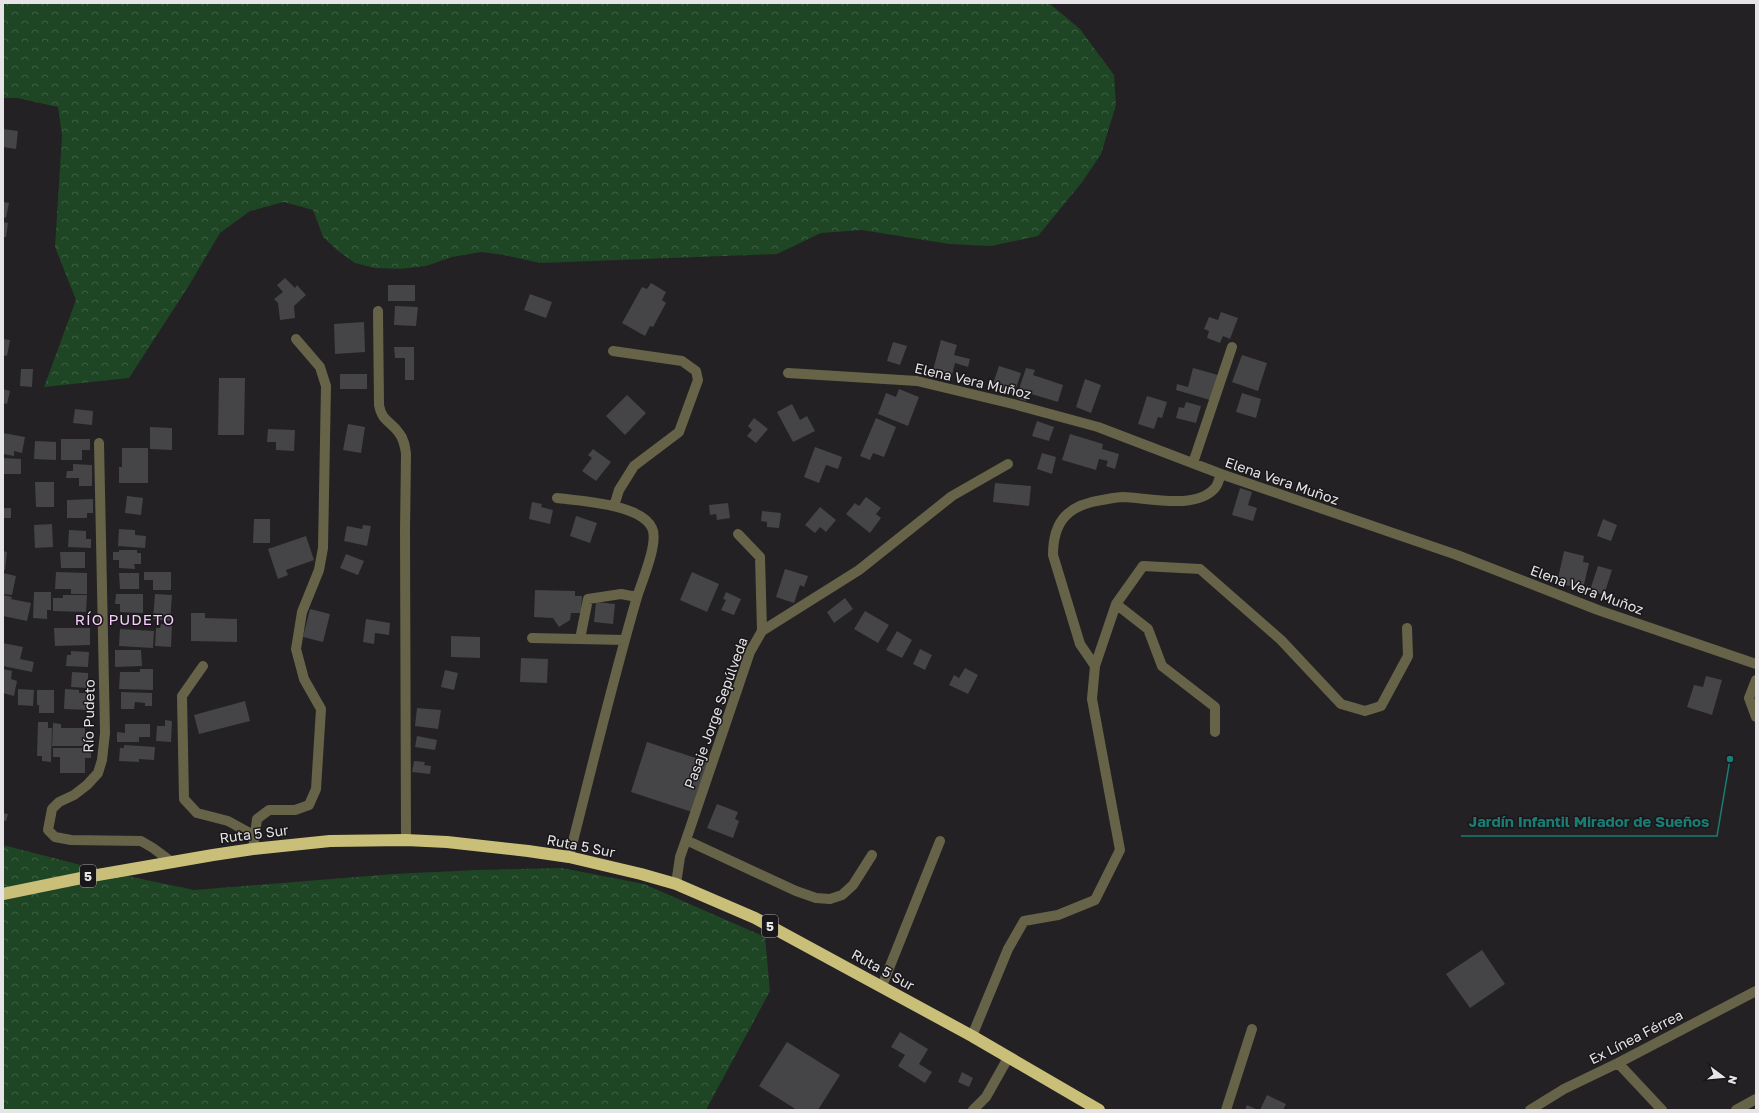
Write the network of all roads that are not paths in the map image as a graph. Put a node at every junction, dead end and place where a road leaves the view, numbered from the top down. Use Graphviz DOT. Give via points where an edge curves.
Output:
graph roads {
  1 [pos="378,311"];
  2 [pos="296,339"];
  3 [pos="1232,347"];
  4 [pos="613,351"];
  5 [pos="788,373"];
  6 [pos="99,443"];
  7 [pos="1193,463"];
  8 [pos="1008,464"];
  9 [pos="1220,474"];
  10 [pos="557,498"];
  11 [pos="614,506"];
  12 [pos="738,534"];
  13 [pos="637,597"];
  14 [pos="1116,604"];
  15 [pos="1407,628"];
  16 [pos="762,631"];
  17 [pos="532,638"];
  18 [pos="580,639"];
  19 [pos="626,640"];
  20 [pos="1756,664"];
  21 [pos="203,666"];
  22 [pos="1095,666"];
  23 [pos="1756,680"];
  24 [pos="1756,717"];
  25 [pos="1215,732"];
  26 [pos="255,836"];
  27 [pos="406,840"];
  28 [pos="686,840"];
  29 [pos="940,841"];
  30 [pos="253,849"];
  31 [pos="872,855"];
  32 [pos="569,857"];
  33 [pos="173,863"];
  34 [pos="676,884"];
  35 [pos="3,894"];
  36 [pos="882,986"];
  37 [pos="1756,991"];
  38 [pos="1252,1029"];
  39 [pos="972,1036"];
  40 [pos="1008,1058"];
  41 [pos="1618,1063"];
  42 [pos="1756,1099"];
  43 [pos="973,1110"];
  44 [pos="1099,1110"];
  45 [pos="1226,1110"];
  46 [pos="1530,1110"];
  47 [pos="1662,1110"];
  48 [pos="1736,1110"];
  1 -- 27 [label="street" via="380,414 399,432 406,454"];
  2 -- 26 [label="street" via="320,367 326,386 323,548 319,570 302,612 296,649 304,679 321,709 316,789 309,805 295,810 268,810 257,819"];
  3 -- 7 [label="street"];
  4 -- 11 [label="street" via="682,361 696,371 698,380 679,432 634,466 619,490"];
  5 -- 7 [label="street, Elena Vera Muñoz" via="917,380 1098,427"];
  6 -- 33 [label="street, Río Pudeto" via="105,733 102,760 98,773 87,785 52,809 48,830 55,837 71,840 141,841"];
  7 -- 9 [label="street, Elena Vera Muñoz"];
  8 -- 16 [label="street, Pasaje Jorge Sepúlveda" via="952,496 859,570"];
  9 -- 20 [label="street, Elena Vera Muñoz"];
  9 -- 22 [label="street" via="1216,487 1203,497 1181,502 1122,497 1090,502 1077,506 1066,514 1057,530 1053,555 1080,644"];
  10 -- 11 [label="street"];
  11 -- 13 [label="street" via="642,516 654,532 653,544"];
  12 -- 16 [label="street" via="760,557"];
  13 -- 18 [label="street" via="621,594 588,599"];
  13 -- 19 [label="street"];
  14 -- 15 [label="street" via="1143,566 1200,569 1282,640 1341,704 1365,712 1381,706 1408,656"];
  14 -- 22 [label="street"];
  14 -- 25 [label="street" via="1148,629 1162,666 1215,707"];
  16 -- 28 [label="street, Pasaje Jorge Sepúlveda" via="750,652"];
  17 -- 18 [label="street"];
  18 -- 19 [label="street"];
  19 -- 32 [label="street"];
  21 -- 26 [label="street" via="182,696 184,799 197,813 228,821"];
  22 -- 39 [label="street" via="1092,699 1120,850 1095,900 1058,915 1024,921 1008,949"];
  23 -- 24 [label="street" via="1749,698"];
  26 -- 30 [label="street"];
  27 -- 30 [label="highway, Ruta 5 Sur / 5" via="330,841"];
  27 -- 32 [label="highway, Ruta 5 Sur / 5" via="488,846"];
  28 -- 31 [label="street" via="816,898 830,899 842,895 853,885"];
  28 -- 34 [label="street, Pasaje Jorge Sepúlveda" via="680,857"];
  29 -- 36 [label="street"];
  30 -- 33 [label="highway, Ruta 5 Sur / 5"];
  32 -- 34 [label="highway, Ruta 5 Sur / 5"];
  33 -- 35 [label="highway, Ruta 5 Sur / 5"];
  34 -- 36 [label="highway, Ruta 5 Sur / 5" via="755,918"];
  36 -- 39 [label="highway, Ruta 5 Sur / 5"];
  37 -- 41 [label="street, Ex Línea Férrea"];
  38 -- 45 [label="street"];
  39 -- 40 [label="highway, Ruta 5 Sur / 5"];
  40 -- 43 [label="street" via="986,1096"];
  40 -- 44 [label="highway, Ruta 5 Sur / 5"];
  41 -- 46 [label="street, Ex Línea Férrea" via="1564,1089"];
  41 -- 47 [label="street"];
  42 -- 48 [label="street"];
}
